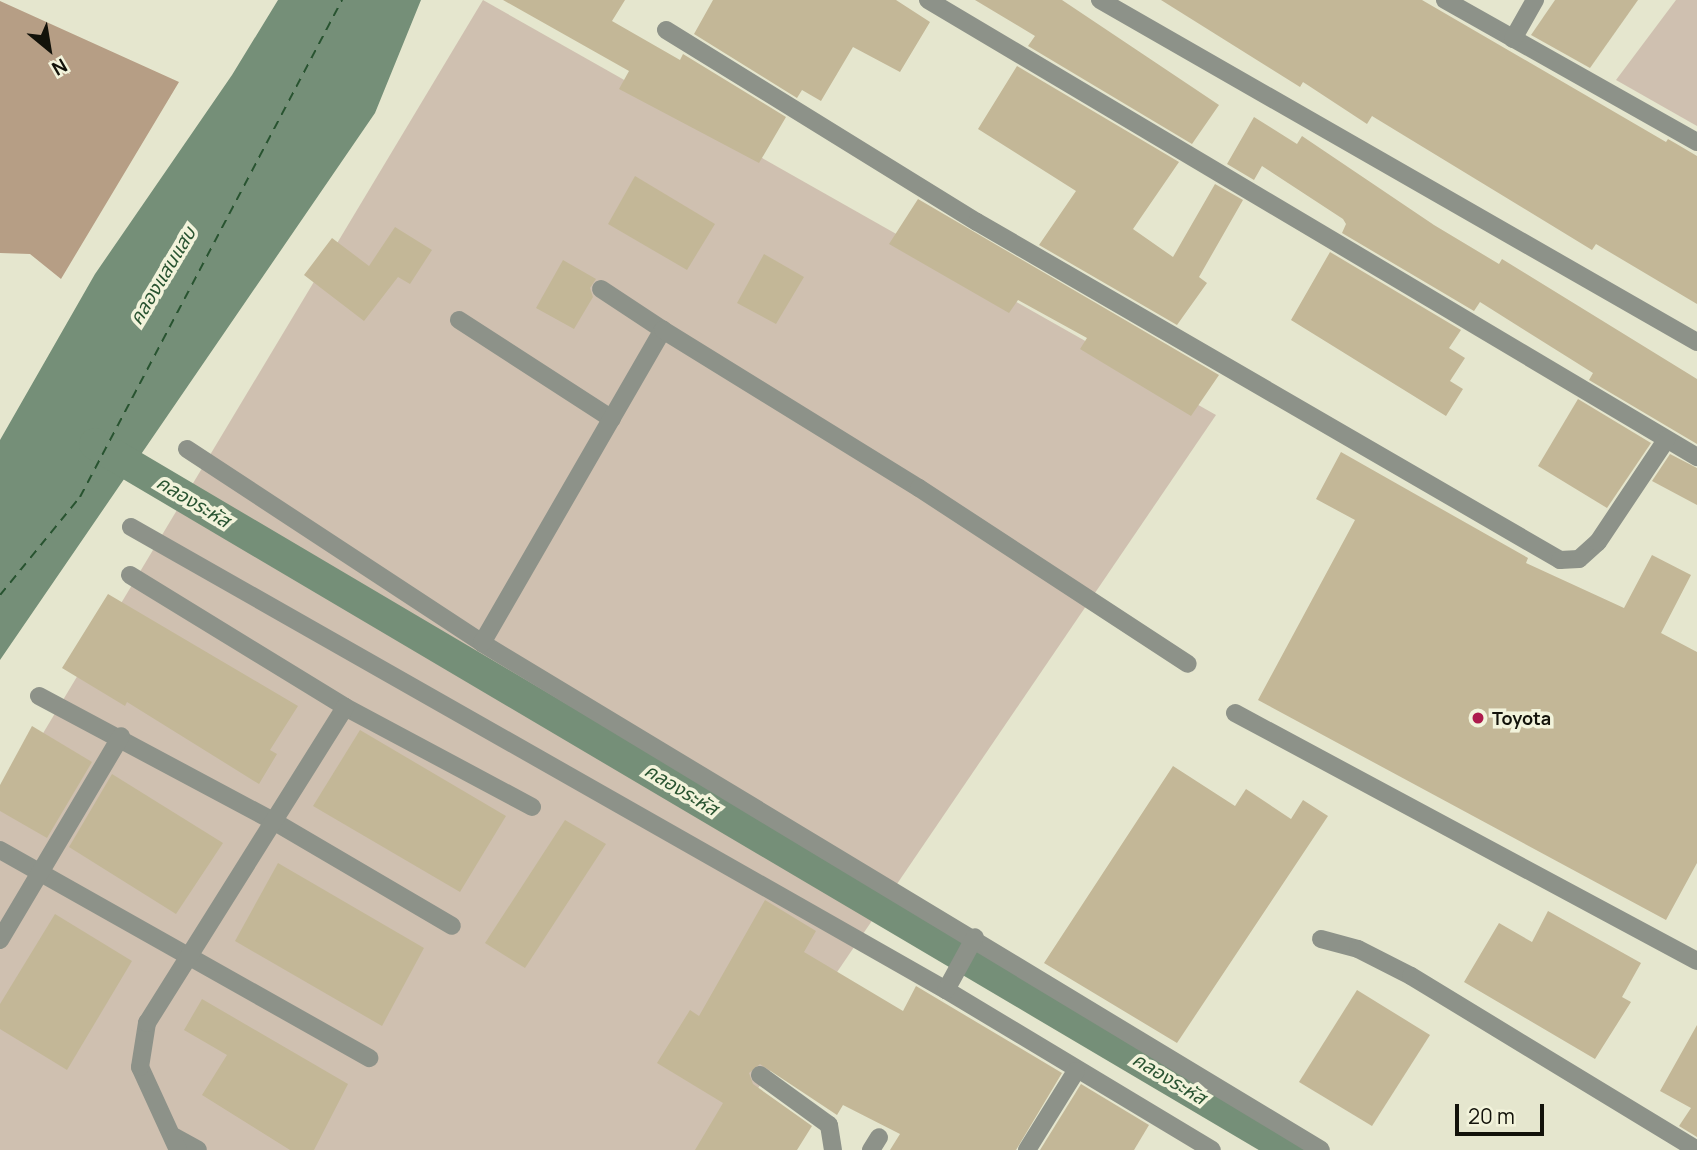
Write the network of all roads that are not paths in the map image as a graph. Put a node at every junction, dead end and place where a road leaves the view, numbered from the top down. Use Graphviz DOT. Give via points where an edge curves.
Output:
graph roads {
  1 [pos="928,0"];
  2 [pos="1100,0"];
  3 [pos="1445,0"];
  4 [pos="1535,0"];
  5 [pos="666,30"];
  6 [pos="1513,39"];
  7 [pos="1697,142"];
  8 [pos="601,289"];
  9 [pos="459,320"];
  10 [pos="663,330"];
  11 [pos="1697,342"];
  12 [pos="612,419"];
  13 [pos="1666,440"];
  14 [pos="187,449"];
  15 [pos="1697,457"];
  16 [pos="131,527"];
  17 [pos="130,575"];
  18 [pos="482,643"];
  19 [pos="1188,664"];
  20 [pos="39,696"];
  21 [pos="345,707"];
  22 [pos="1235,713"];
  23 [pos="121,736"];
  24 [pos="532,807"];
  25 [pos="275,822"];
  26 [pos="0,850"];
  27 [pos="39,872"];
  28 [pos="452,926"];
  29 [pos="1321,939"];
  30 [pos="0,940"];
  31 [pos="974,940"];
  32 [pos="188,957"];
  33 [pos="1697,961"];
  34 [pos="950,984"];
  35 [pos="369,1058"];
  36 [pos="1076,1071"];
  37 [pos="760,1076"];
  38 [pos="176,1143"];
  39 [pos="198,1150"];
  40 [pos="833,1150"];
  41 [pos="1027,1150"];
  42 [pos="1212,1150"];
  43 [pos="1321,1150"];
  44 [pos="1697,1150"];
  1 -- 13 [label="street"];
  2 -- 11 [label="street"];
  3 -- 6 [label="street"];
  4 -- 6 [label="street"];
  5 -- 13 [label="street" via="977,222 1560,560 1579,559 1598,542"];
  6 -- 7 [label="street"];
  8 -- 10 [label="street"];
  9 -- 12 [label="street"];
  10 -- 12 [label="street"];
  10 -- 19 [label="street" via="819,424"];
  12 -- 18 [label="street"];
  13 -- 15 [label="street"];
  14 -- 18 [label="street"];
  16 -- 34 [label="street"];
  17 -- 21 [label="street"];
  18 -- 31 [label="street"];
  20 -- 23 [label="street"];
  21 -- 24 [label="street"];
  21 -- 25 [label="street"];
  22 -- 33 [label="street"];
  23 -- 25 [label="street"];
  23 -- 27 [label="street"];
  25 -- 28 [label="street"];
  25 -- 32 [label="street"];
  26 -- 27 [label="street"];
  27 -- 30 [label="street"];
  27 -- 32 [label="street"];
  29 -- 44 [label="street" via="1358,949 1411,976"];
  31 -- 34 [label="street"];
  31 -- 43 [label="street"];
  32 -- 35 [label="street"];
  32 -- 38 [label="street" via="147,1023 140,1068"];
  34 -- 36 [label="street"];
  36 -- 41 [label="street"];
  36 -- 42 [label="street"];
  37 -- 40 [label="street" via="830,1125"];
  38 -- 39 [label="street"];
}
